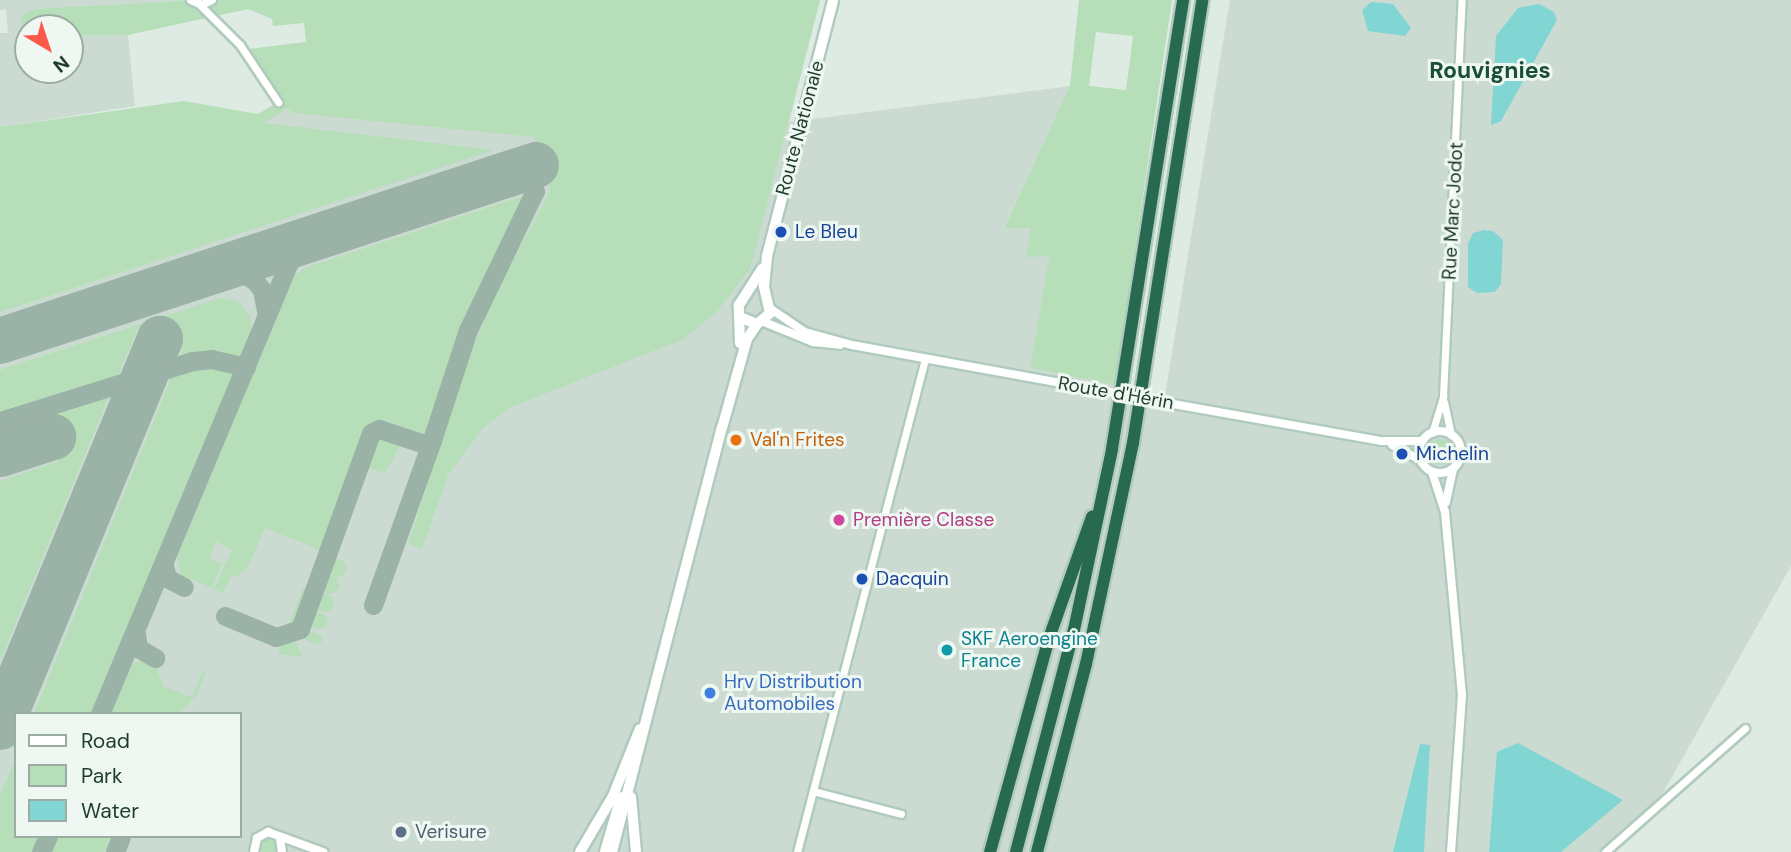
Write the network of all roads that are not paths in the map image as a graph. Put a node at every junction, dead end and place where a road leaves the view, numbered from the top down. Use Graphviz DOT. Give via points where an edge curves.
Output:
graph roads {
  1 [pos="191,0"];
  2 [pos="213,0"];
  3 [pos="833,0"];
  4 [pos="1182,0"];
  5 [pos="1202,0"];
  6 [pos="1460,0"];
  7 [pos="200,5"];
  8 [pos="219,19"];
  9 [pos="278,102"];
  10 [pos="767,256"];
  11 [pos="749,293"];
  12 [pos="766,297"];
  13 [pos="771,309"];
  14 [pos="742,318"];
  15 [pos="760,323"];
  16 [pos="852,345"];
  17 [pos="925,359"];
  18 [pos="1443,397"];
  19 [pos="722,428"];
  20 [pos="1432,433"];
  21 [pos="1451,435"];
  22 [pos="1381,441"];
  23 [pos="1422,441"];
  24 [pos="1112,449"];
  25 [pos="1420,460"];
  26 [pos="1452,469"];
  27 [pos="1432,472"];
  28 [pos="1446,512"];
  29 [pos="668,635"];
  30 [pos="640,728"];
  31 [pos="1745,728"];
  32 [pos="631,786"];
  33 [pos="813,791"];
  34 [pos="901,814"];
  35 [pos="280,838"];
  36 [pos="254,852"];
  37 [pos="282,852"];
  38 [pos="323,852"];
  39 [pos="580,852"];
  40 [pos="605,852"];
  41 [pos="612,852"];
  42 [pos="636,852"];
  43 [pos="797,852"];
  44 [pos="989,852"];
  45 [pos="1016,852"];
  46 [pos="1037,852"];
  47 [pos="1451,852"];
  48 [pos="1605,852"];
  1 -- 7 [label="street"];
  2 -- 7 [label="street"];
  2 -- 8 [label="street"];
  3 -- 10 [label="main road, Route Nationale"];
  4 -- 24 [label="highway"];
  5 -- 46 [label="highway" via="1133,443 1086,664"];
  6 -- 18 [label="street, Rue Marc Jodot" via="1463,25"];
  7 -- 8 [label="street"];
  8 -- 9 [label="street"];
  10 -- 11 [label="main road"];
  10 -- 12 [label="main road, Route Nationale"];
  11 -- 12 [label="main road"];
  11 -- 14 [label="main road" via="739,305"];
  12 -- 13 [label="main road"];
  13 -- 15 [label="main road"];
  13 -- 16 [label="street, Route d'Hérin" via="805,332"];
  14 -- 15 [label="main road"];
  14 -- 19 [label="main road"];
  15 -- 16 [label="street, Route d'Hérin" via="820,344"];
  15 -- 19 [label="main road" via="747,340"];
  16 -- 17 [label="street, Route d'Hérin"];
  17 -- 22 [label="street, Route d'Hérin, bridge"];
  17 -- 33 [label="street"];
  18 -- 20 [label="street, Rue Marc Jodot"];
  18 -- 21 [label="street, Rue Marc Jodot"];
  19 -- 29 [label="main road"];
  20 -- 21 [label="street"];
  20 -- 23 [label="street"];
  21 -- 26 [label="street" via="1461,451"];
  22 -- 23 [label="street, Route d'Hérin"];
  22 -- 25 [label="street, Route d'Hérin"];
  23 -- 25 [label="street"];
  24 -- 44 [label="highway" via="1046,648"];
  24 -- 45 [label="highway" via="1062,683"];
  25 -- 27 [label="street"];
  26 -- 27 [label="street"];
  26 -- 28 [label="street"];
  27 -- 28 [label="street"];
  28 -- 47 [label="street" via="1463,709"];
  29 -- 30 [label="main road"];
  29 -- 32 [label="main road"];
  30 -- 39 [label="main road" via="609,803"];
  30 -- 40 [label="main road"];
  31 -- 48 [label="street"];
  32 -- 41 [label="main road"];
  32 -- 42 [label="main road"];
  33 -- 34 [label="street"];
  33 -- 43 [label="street"];
  35 -- 36 [label="street" via="271,833 261,835"];
  35 -- 37 [label="street"];
  35 -- 38 [label="street"];
}
